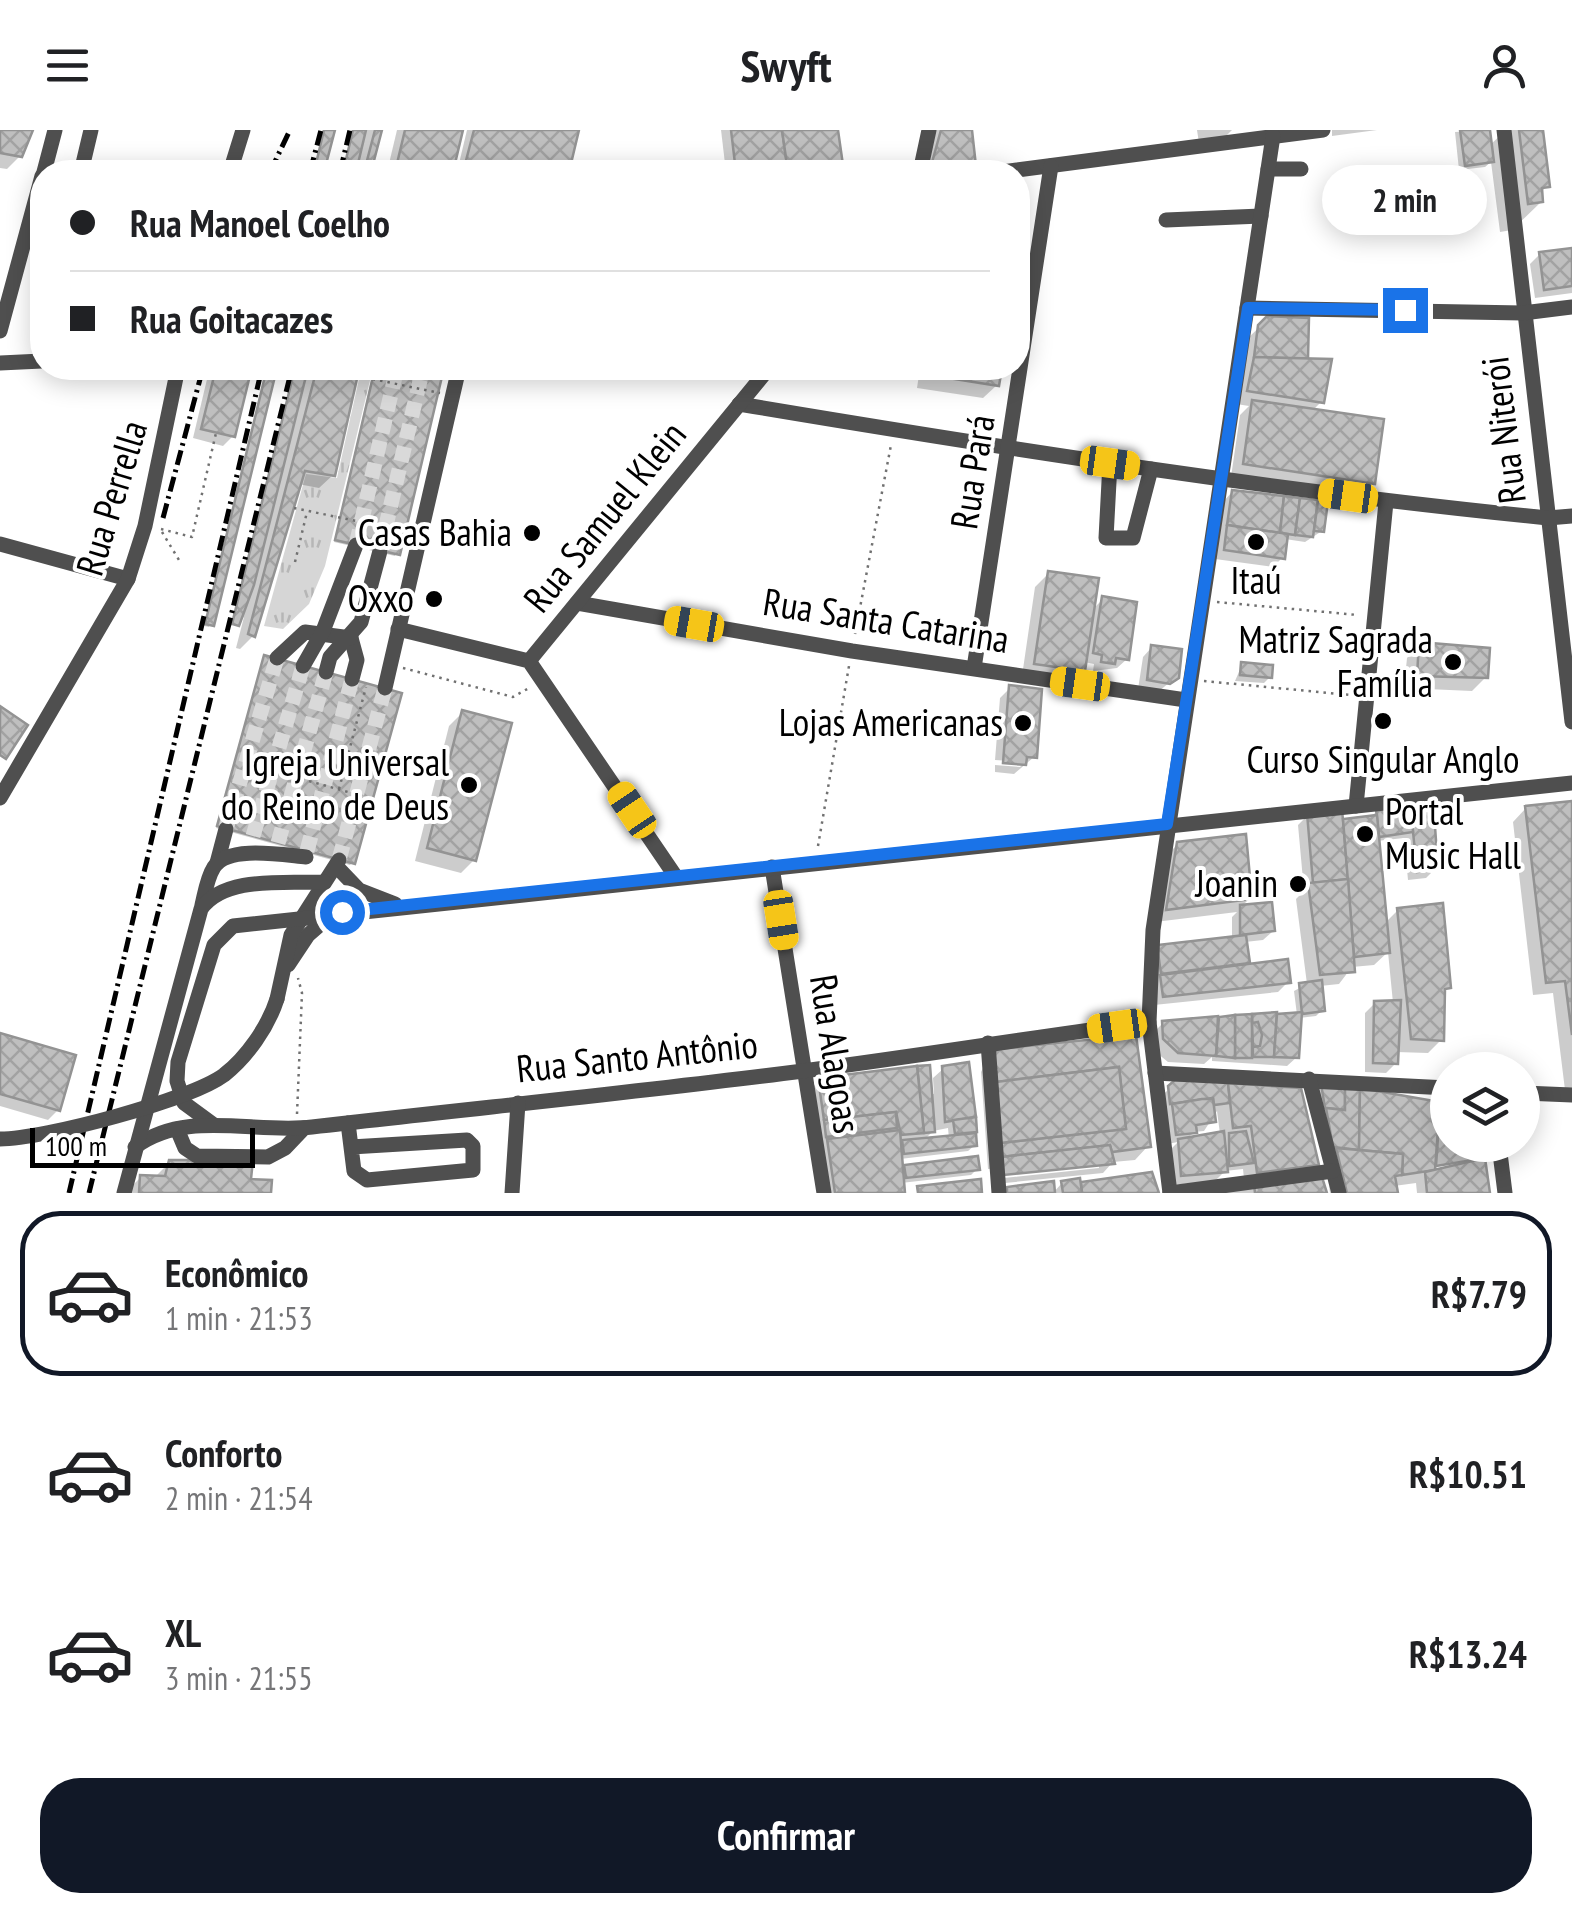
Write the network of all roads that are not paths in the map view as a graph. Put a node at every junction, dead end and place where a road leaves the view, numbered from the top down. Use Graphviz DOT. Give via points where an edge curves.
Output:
graph roads {
  1 [pos="55,130"];
  2 [pos="92,130"];
  3 [pos="243,130"];
  4 [pos="929,130"];
  5 [pos="1323,130"];
  6 [pos="1504,130"];
  7 [pos="1273,136"];
  8 [pos="47,160"];
  9 [pos="85,160"];
  10 [pos="234,160"];
  11 [pos="923,160"];
  12 [pos="1052,166"];
  13 [pos="1030,169"];
  14 [pos="1268,169"];
  15 [pos="1301,169"];
  16 [pos="1261,216"];
  17 [pos="1166,220"];
  18 [pos="30,221"];
  19 [pos="1248,308"];
  20 [pos="1572,308"];
  21 [pos="1523,313"];
  22 [pos="1030,315"];
  23 [pos="0,331"];
  24 [pos="30,361"];
  25 [pos="0,362"];
  26 [pos="175,380"];
  27 [pos="456,380"];
  28 [pos="759,380"];
  29 [pos="1020,380"];
  30 [pos="739,404"];
  31 [pos="1010,450"];
  32 [pos="1110,463"];
  33 [pos="1151,469"];
  34 [pos="1221,479"];
  35 [pos="1386,502"];
  36 [pos="1572,516"];
  37 [pos="1548,518"];
  38 [pos="0,544"];
  39 [pos="356,545"];
  40 [pos="380,551"];
  41 [pos="128,579"];
  42 [pos="577,603"];
  43 [pos="398,630"];
  44 [pos="323,631"];
  45 [pos="351,638"];
  46 [pos="276,658"];
  47 [pos="529,661"];
  48 [pos="303,666"];
  49 [pos="974,668"];
  50 [pos="359,682"];
  51 [pos="385,688"];
  52 [pos="1186,700"];
  53 [pos="1572,722"];
  54 [pos="1572,783"];
  55 [pos="0,798"];
  56 [pos="1356,806"];
  57 [pos="1167,824"];
  58 [pos="226,829"];
  59 [pos="254,836"];
  60 [pos="248,855"];
  61 [pos="218,862"];
  62 [pos="772,867"];
  63 [pos="676,877"];
  64 [pos="324,882"];
  65 [pos="303,883"];
  66 [pos="407,907"];
  67 [pos="200,909"];
  68 [pos="332,914"];
  69 [pos="301,917"];
  70 [pos="258,924"];
  71 [pos="288,956"];
  72 [pos="1149,1022"];
  73 [pos="988,1043"];
  74 [pos="805,1071"];
  75 [pos="1154,1073"];
  76 [pos="1309,1079"];
  77 [pos="1430,1087"];
  78 [pos="1540,1094"];
  79 [pos="1572,1096"];
  80 [pos="518,1102"];
  81 [pos="348,1123"];
  82 [pos="214,1125"];
  83 [pos="300,1128"];
  84 [pos="176,1130"];
  85 [pos="0,1139"];
  86 [pos="135,1147"];
  87 [pos="351,1147"];
  88 [pos="1502,1162"];
  89 [pos="1333,1171"];
  90 [pos="124,1193"];
  91 [pos="512,1193"];
  92 [pos="824,1193"];
  93 [pos="999,1193"];
  94 [pos="1170,1193"];
  95 [pos="1339,1193"];
  96 [pos="1505,1193"];
  1 -- 8 [label="street"];
  2 -- 9 [label="street"];
  3 -- 10 [label="street"];
  4 -- 11 [label="street"];
  5 -- 7 [label="street"];
  6 -- 21 [label="street, Rua Niterói"];
  7 -- 12 [label="street"];
  7 -- 14 [label="street"];
  12 -- 13 [label="street"];
  12 -- 22 [label="street, Rua Pará"];
  14 -- 15 [label="street"];
  14 -- 16 [label="street"];
  16 -- 17 [label="street"];
  16 -- 19 [label="street"];
  18 -- 23 [label="street"];
  19 -- 21 [label="street"];
  19 -- 34 [label="street"];
  20 -- 21 [label="street"];
  21 -- 37 [label="street, Rua Niterói"];
  24 -- 25 [label="street"];
  26 -- 41 [label="street, Rua Perrella"];
  27 -- 43 [label="street"];
  28 -- 30 [label="street, Rua Samuel Klein"];
  29 -- 31 [label="street, Rua Pará"];
  30 -- 31 [label="street"];
  30 -- 42 [label="street, Rua Samuel Klein"];
  31 -- 32 [label="street"];
  31 -- 49 [label="street, Rua Pará"];
  32 -- 33 [label="street"];
  32 -- 33 [label="street" via="1106,538 1132,538"];
  33 -- 34 [label="street"];
  34 -- 35 [label="street"];
  34 -- 52 [label="street"];
  35 -- 37 [label="street"];
  35 -- 56 [label="street"];
  36 -- 37 [label="street"];
  37 -- 53 [label="street, Rua Niterói"];
  38 -- 41 [label="street"];
  39 -- 44 [label="street"];
  40 -- 45 [label="street"];
  41 -- 55 [label="street, Rua Perrella"];
  42 -- 47 [label="street, Rua Samuel Klein"];
  42 -- 49 [label="street, Rua Santa Catarina"];
  43 -- 47 [label="street"];
  43 -- 51 [label="street"];
  44 -- 45 [label="street"];
  44 -- 45 [label="street" via="328,665"];
  44 -- 46 [label="street" via="305,632"];
  44 -- 48 [label="street"];
  45 -- 50 [label="street"];
  47 -- 63 [label="street"];
  49 -- 52 [label="street, Rua Santa Catarina"];
  52 -- 57 [label="street"];
  54 -- 56 [label="street"];
  56 -- 57 [label="street"];
  57 -- 62 [label="street"];
  57 -- 72 [label="street" via="1152,930"];
  58 -- 61 [label="street"];
  59 -- 60 [label="street"];
  60 -- 61 [label="street"];
  60 -- 65 [label="street" via="276,849 306,854"];
  61 -- 67 [label="street"];
  62 -- 63 [label="street"];
  62 -- 74 [label="street, Rua Alagoas"];
  63 -- 66 [label="street"];
  64 -- 65 [label="street"];
  64 -- 66 [label="street" via="338,864 359,890"];
  64 -- 69 [label="street"];
  65 -- 67 [label="street" via="226,890"];
  65 -- 69 [label="street"];
  66 -- 68 [label="street"];
  67 -- 86 [label="street"];
  68 -- 69 [label="street"];
  68 -- 71 [label="street"];
  69 -- 70 [label="street"];
  69 -- 71 [label="street"];
  70 -- 71 [label="street"];
  70 -- 82 [label="street" via="233,926 218,937 178,1062 184,1102"];
  71 -- 85 [label="street, bridge" via="277,999 247,1052 214,1081 34,1136"];
  72 -- 73 [label="street, Rua Santo Antônio"];
  72 -- 75 [label="street"];
  73 -- 74 [label="street, Rua Santo Antônio"];
  73 -- 93 [label="street"];
  74 -- 80 [label="street, Rua Santo Antônio"];
  74 -- 92 [label="street, Rua Alagoas"];
  75 -- 76 [label="street"];
  75 -- 94 [label="street"];
  76 -- 77 [label="street"];
  76 -- 89 [label="street"];
  78 -- 79 [label="street"];
  80 -- 81 [label="street, Rua Santo Antônio"];
  80 -- 91 [label="street"];
  81 -- 83 [label="street, Rua Santo Antônio"];
  81 -- 87 [label="street"];
  82 -- 83 [label="street, Rua Santo Antônio"];
  82 -- 84 [label="street, Rua Santo Antônio"];
  83 -- 84 [label="street" via="268,1157 197,1156"];
  84 -- 86 [label="street, Rua Santo Antônio"];
  86 -- 90 [label="street"];
  87 -- 87 [label="street" via="354,1171 367,1180 473,1170 467,1140"];
  88 -- 96 [label="street"];
  89 -- 94 [label="street"];
  89 -- 95 [label="street"];
}
